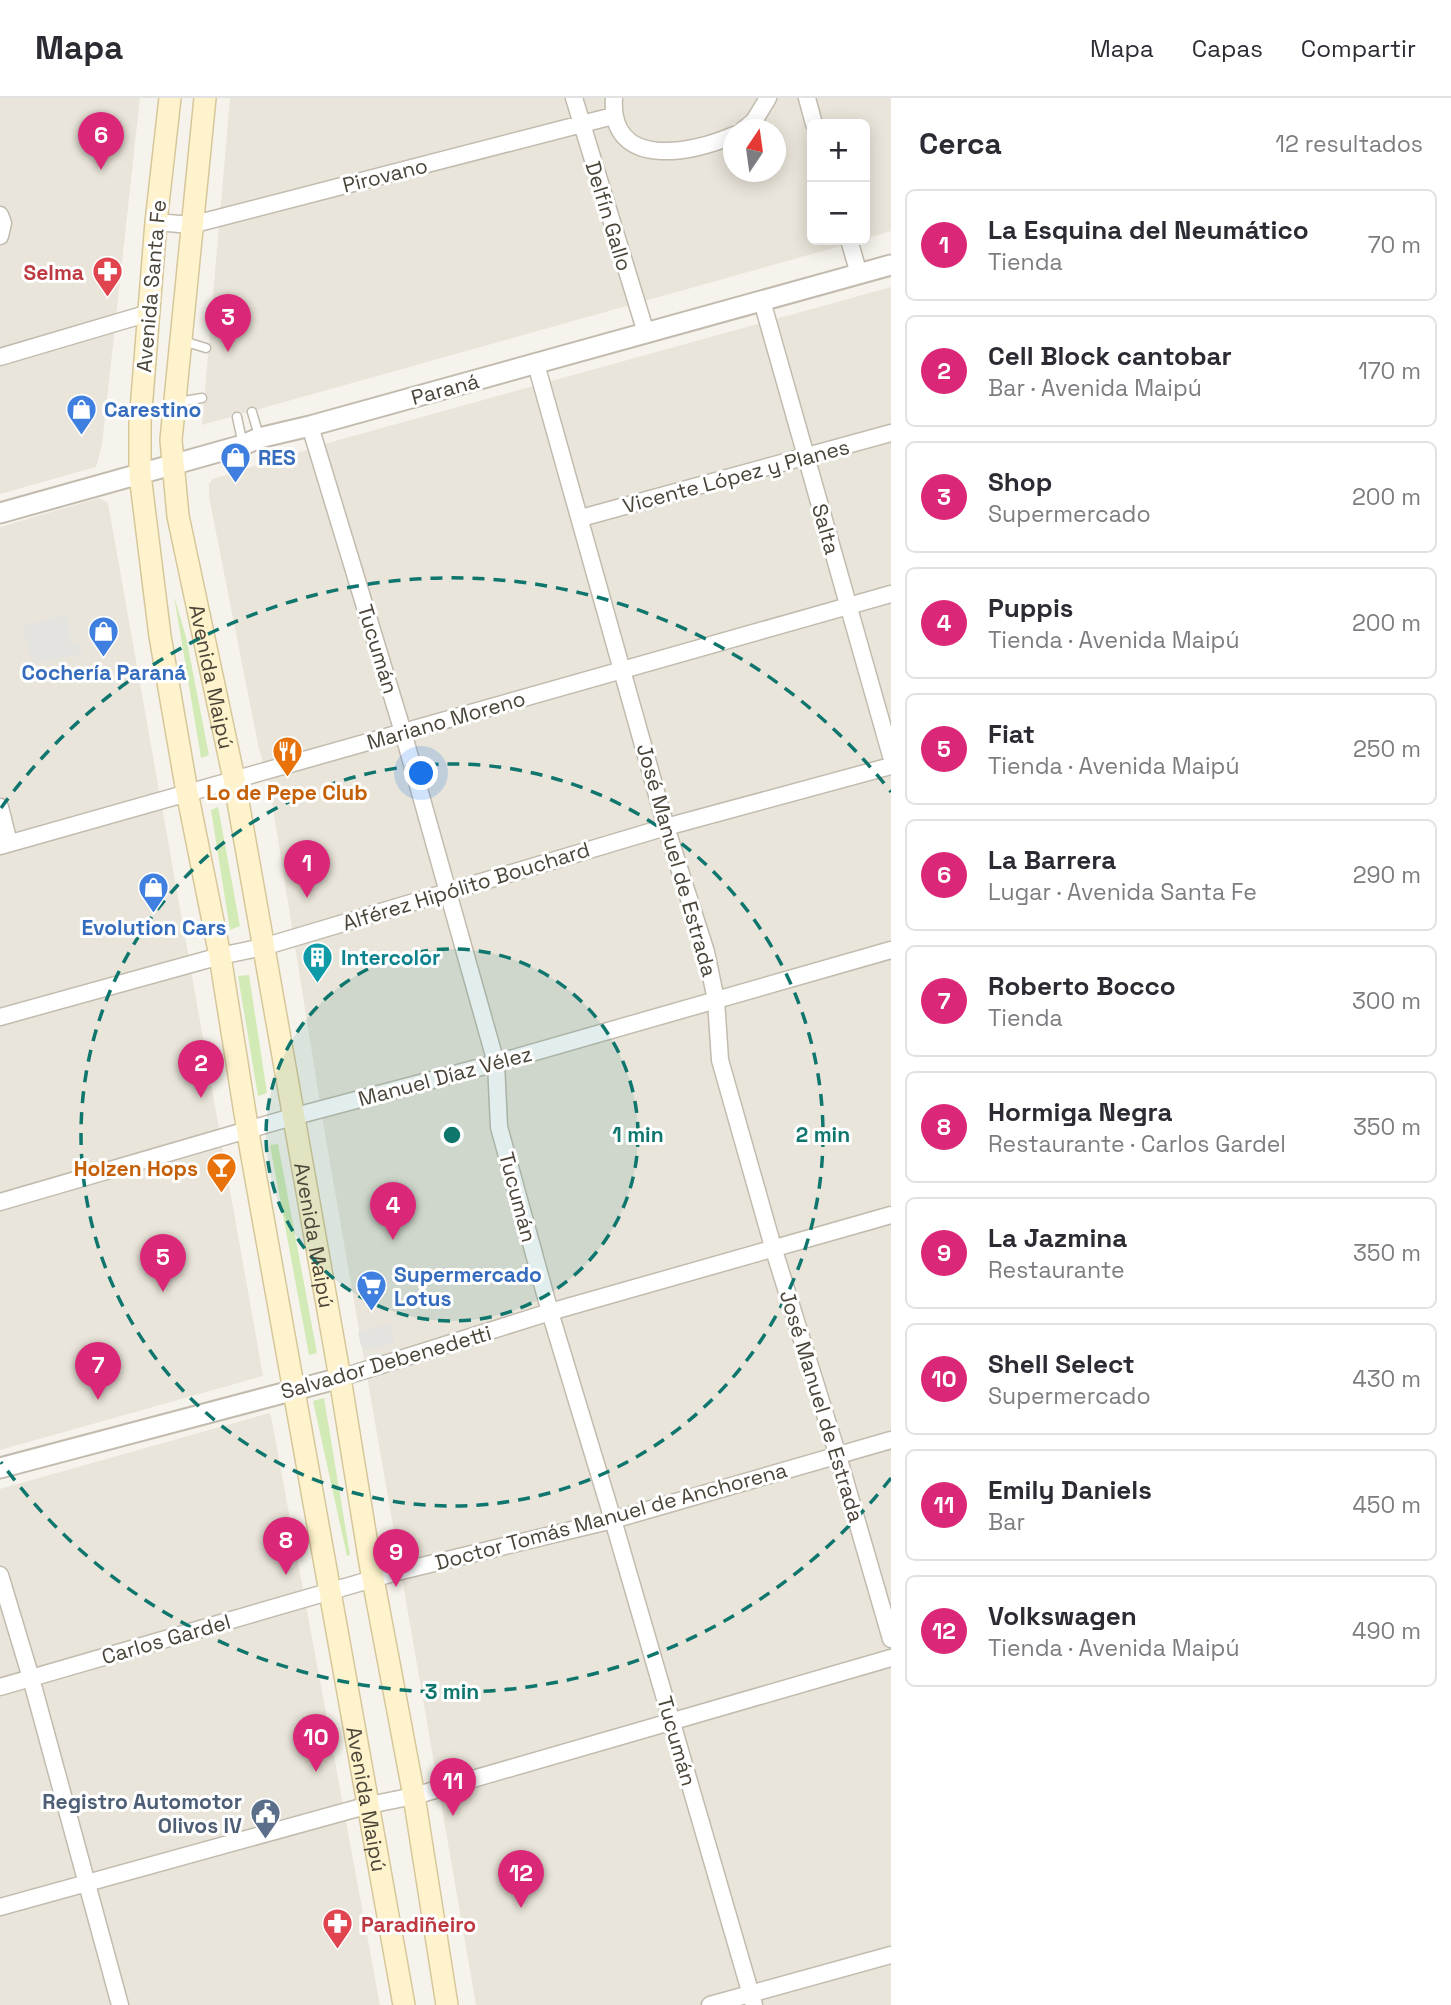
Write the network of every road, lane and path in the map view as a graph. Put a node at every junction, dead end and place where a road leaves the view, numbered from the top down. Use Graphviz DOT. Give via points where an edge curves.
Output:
graph roads {
  1 [pos="170,98"];
  2 [pos="205,98"];
  3 [pos="574,98"];
  4 [pos="614,98"];
  5 [pos="768,98"];
  6 [pos="807,98"];
  7 [pos="613,116"];
  8 [pos="755,119"];
  9 [pos="813,119"];
  10 [pos="581,124"];
  11 [pos="723,138"];
  12 [pos="0,215"];
  13 [pos="156,222"];
  14 [pos="191,225"];
  15 [pos="0,236"];
  16 [pos="850,245"];
  17 [pos="891,265"];
  18 [pos="859,274"];
  19 [pos="762,301"];
  20 [pos="149,313"];
  21 [pos="646,333"];
  22 [pos="180,340"];
  23 [pos="206,348"];
  24 [pos="0,357"];
  25 [pos="536,363"];
  26 [pos="202,398"];
  27 [pos="175,402"];
  28 [pos="252,412"];
  29 [pos="237,417"];
  30 [pos="310,426"];
  31 [pos="891,433"];
  32 [pos="251,442"];
  33 [pos="805,457"];
  34 [pos="172,464"];
  35 [pos="140,475"];
  36 [pos="0,513"];
  37 [pos="581,518"];
  38 [pos="891,594"];
  39 [pos="847,606"];
  40 [pos="622,670"];
  41 [pos="403,732"];
  42 [pos="891,756"];
  43 [pos="891,766"];
  44 [pos="234,779"];
  45 [pos="187,792"];
  46 [pos="0,807"];
  47 [pos="666,827"];
  48 [pos="5,844"];
  49 [pos="448,891"];
  50 [pos="263,947"];
  51 [pos="891,950"];
  52 [pos="220,956"];
  53 [pos="716,1000"];
  54 [pos="0,1017"];
  55 [pos="496,1063"];
  56 [pos="292,1117"];
  57 [pos="248,1131"];
  58 [pos="0,1202"];
  59 [pos="891,1215"];
  60 [pos="773,1247"];
  61 [pos="550,1312"];
  62 [pos="340,1378"];
  63 [pos="294,1389"];
  64 [pos="891,1440"];
  65 [pos="838,1455"];
  66 [pos="0,1468"];
  67 [pos="613,1520"];
  68 [pos="0,1575"];
  69 [pos="373,1579"];
  70 [pos="332,1591"];
  71 [pos="891,1639"];
  72 [pos="891,1658"];
  73 [pos="31,1678"];
  74 [pos="0,1687"];
  75 [pos="671,1720"];
  76 [pos="415,1796"];
  77 [pos="369,1805"];
  78 [pos="87,1883"];
  79 [pos="0,1907"];
  80 [pos="891,1955"];
  81 [pos="753,2000"];
  82 [pos="120,2005"];
  83 [pos="404,2005"];
  84 [pos="447,2005"];
  85 [pos="710,2005"];
  1 -- 13 [label="main road, Avenida Santa Fe"];
  2 -- 14 [label="main road, Avenida Santa Fe"];
  3 -- 10 [label="street, Delfín Gallo"];
  4 -- 7 [label="street"];
  5 -- 8 [label="street"];
  6 -- 9 [label="street"];
  7 -- 10 [label="street, Pirovano"];
  7 -- 11 [label="street" via="632,142 649,150 690,150"];
  10 -- 14 [label="street, Pirovano"];
  10 -- 21 [label="street, Delfín Gallo"];
  12 -- 15 [label="street"];
  13 -- 14 [label="street, Pirovano"];
  13 -- 20 [label="main road, Avenida Santa Fe"];
  14 -- 22 [label="main road, Avenida Santa Fe"];
  16 -- 18 [label="street"];
  17 -- 18 [label="street, Paraná"];
  18 -- 19 [label="street, Paraná"];
  19 -- 21 [label="street, Paraná"];
  19 -- 33 [label="street, Salta"];
  20 -- 24 [label="street"];
  20 -- 35 [label="main road, Avenida Santa Fe"];
  21 -- 25 [label="street, Paraná"];
  22 -- 23 [label="lane"];
  22 -- 27 [label="main road, Avenida Santa Fe"];
  25 -- 30 [label="street, Paraná"];
  25 -- 37 [label="street, José Manuel de Estrada"];
  26 -- 27 [label="lane"];
  27 -- 34 [label="main road, Avenida Santa Fe"];
  28 -- 32 [label="lane"];
  29 -- 32 [label="lane"];
  30 -- 32 [label="street, Paraná"];
  30 -- 41 [label="street, Tucumán"];
  31 -- 33 [label="street, Vicente López y Planes"];
  32 -- 34 [label="street, Paraná"];
  33 -- 37 [label="street, Vicente López y Planes"];
  33 -- 39 [label="street, Salta"];
  34 -- 35 [label="street, Paraná"];
  34 -- 44 [label="main road, Avenida Maipú" via="178,516"];
  35 -- 36 [label="street, Paraná"];
  35 -- 45 [label="main road, Avenida Maipú" via="160,636"];
  37 -- 40 [label="street, José Manuel de Estrada"];
  38 -- 39 [label="street, Mariano Moreno"];
  39 -- 40 [label="street, Mariano Moreno"];
  39 -- 42 [label="street, Salta"];
  40 -- 41 [label="street, Mariano Moreno"];
  40 -- 47 [label="street, José Manuel de Estrada"];
  41 -- 44 [label="street, Mariano Moreno"];
  41 -- 49 [label="street, Tucumán"];
  43 -- 47 [label="street, Alférez Hipólito Bouchard"];
  44 -- 45 [label="street, Mariano Moreno"];
  44 -- 50 [label="main road, Avenida Maipú"];
  45 -- 48 [label="street, Mariano Moreno"];
  45 -- 52 [label="main road, Avenida Maipú"];
  46 -- 48 [label="street"];
  47 -- 49 [label="street, Alférez Hipólito Bouchard"];
  47 -- 53 [label="street, José Manuel de Estrada" via="706,952"];
  49 -- 50 [label="street, Alférez Hipólito Bouchard"];
  49 -- 55 [label="street, Tucumán"];
  50 -- 52 [label="street, Alférez Hipólito Bouchard"];
  50 -- 56 [label="main road, Avenida Maipú"];
  51 -- 53 [label="street, Manuel Díaz Vélez"];
  52 -- 54 [label="street, Alférez Hipólito Bouchard"];
  52 -- 57 [label="main road, Avenida Maipú"];
  53 -- 55 [label="street, Manuel Díaz Vélez"];
  53 -- 60 [label="street, José Manuel de Estrada" via="720,1060"];
  55 -- 56 [label="street, Manuel Díaz Vélez"];
  55 -- 61 [label="street, Tucumán" via="499,1127"];
  56 -- 57 [label="street, Manuel Díaz Vélez"];
  56 -- 62 [label="main road, Avenida Maipú"];
  57 -- 58 [label="street, Manuel Díaz Vélez"];
  57 -- 63 [label="main road, Avenida Maipú"];
  59 -- 60 [label="street, Salvador Debenedetti"];
  60 -- 61 [label="street, Salvador Debenedetti"];
  60 -- 65 [label="street, José Manuel de Estrada"];
  61 -- 62 [label="street, Salvador Debenedetti"];
  61 -- 67 [label="street, Tucumán"];
  62 -- 63 [label="street, Salvador Debenedetti"];
  62 -- 69 [label="main road, Avenida Maipú"];
  63 -- 66 [label="street, Salvador Debenedetti"];
  63 -- 70 [label="main road, Avenida Maipú"];
  64 -- 65 [label="street, Doctor Tomás Manuel de Anchorena"];
  65 -- 67 [label="street, Doctor Tomás Manuel de Anchorena"];
  65 -- 71 [label="street, José Manuel de Estrada"];
  67 -- 69 [label="street, Doctor Tomás Manuel de Anchorena"];
  67 -- 75 [label="street, Tucumán"];
  68 -- 73 [label="street"];
  69 -- 70 [label="street, Doctor Tomás Manuel de Anchorena"];
  69 -- 76 [label="main road, Avenida Maipú"];
  70 -- 73 [label="street, Carlos Gardel"];
  70 -- 77 [label="main road, Avenida Maipú"];
  72 -- 75 [label="street"];
  73 -- 74 [label="street, Carlos Gardel"];
  73 -- 78 [label="street"];
  75 -- 76 [label="street"];
  75 -- 81 [label="street, Tucumán"];
  76 -- 77 [label="street"];
  76 -- 84 [label="main road, Avenida Maipú"];
  77 -- 78 [label="street"];
  77 -- 83 [label="main road, Avenida Maipú"];
  78 -- 79 [label="street"];
  78 -- 82 [label="street"];
  80 -- 81 [label="street"];
  81 -- 85 [label="street"];
}
